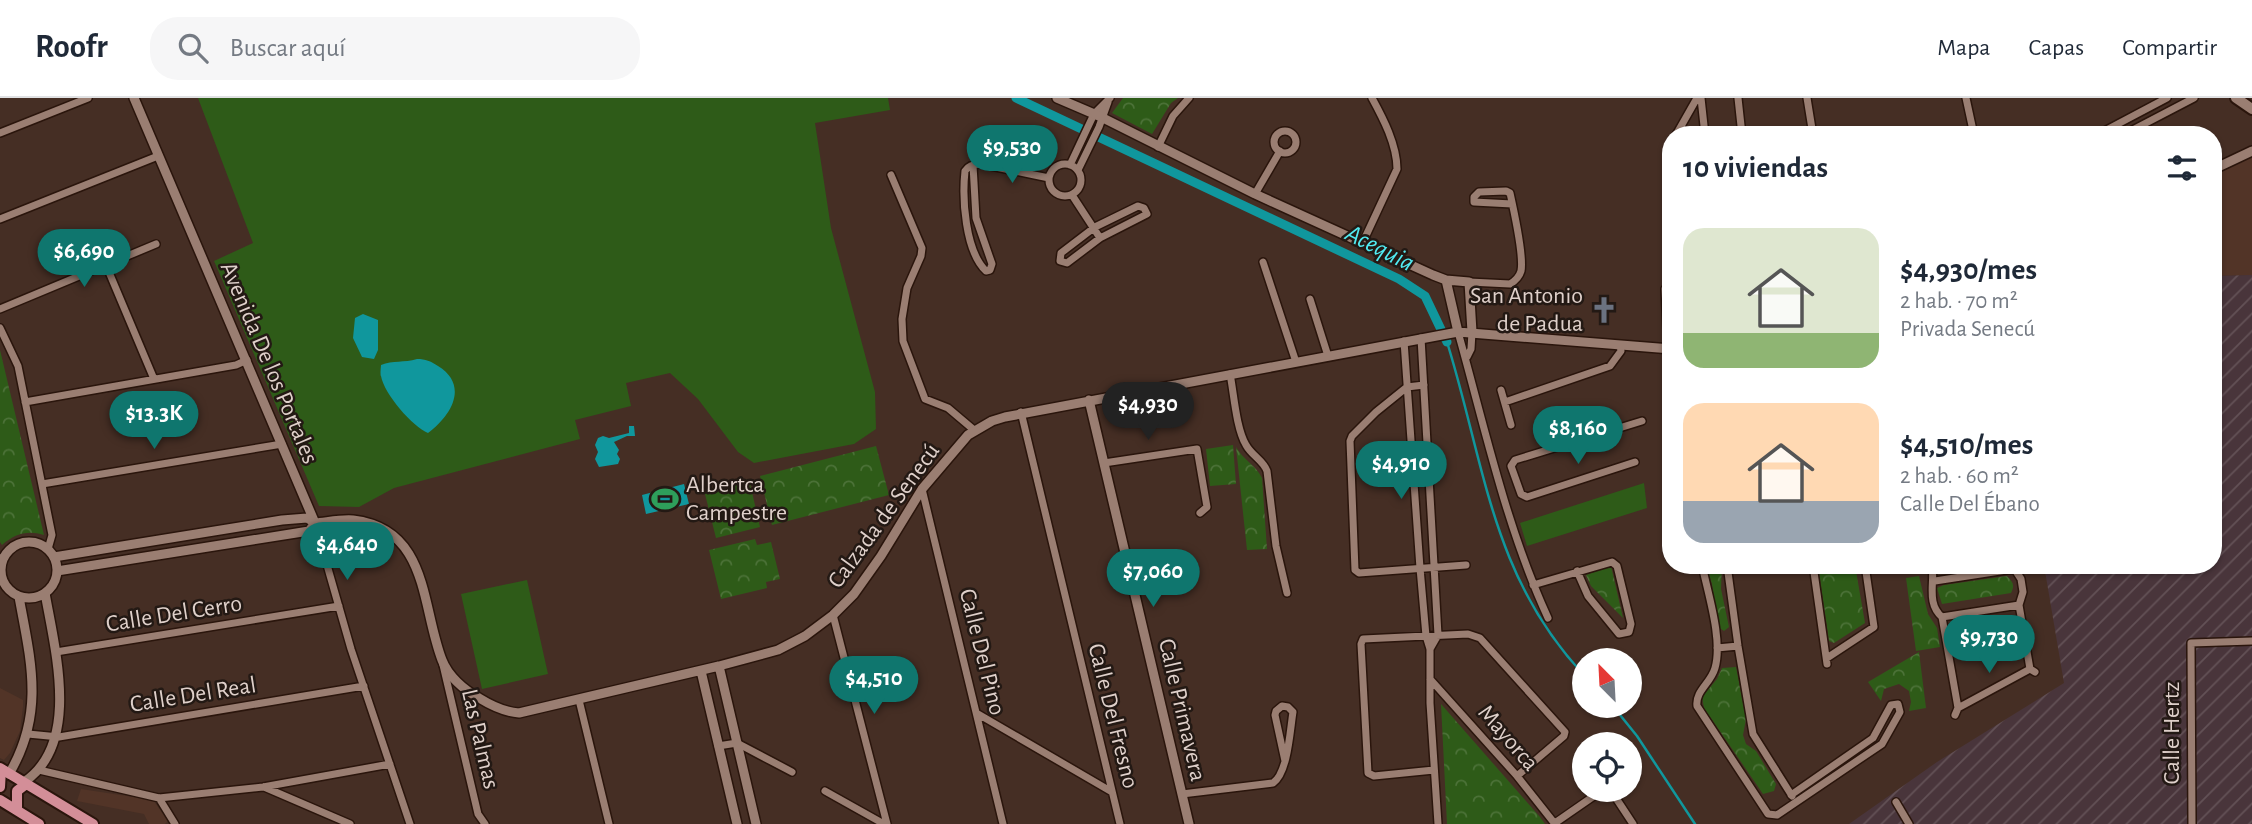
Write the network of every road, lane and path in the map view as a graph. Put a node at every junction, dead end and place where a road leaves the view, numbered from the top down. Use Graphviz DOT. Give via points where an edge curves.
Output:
graph roads {
  1 [pos="88,98"];
  2 [pos="134,98"];
  3 [pos="1057,98"];
  4 [pos="1189,98"];
  5 [pos="1372,98"];
  6 [pos="1699,98"];
  7 [pos="1738,98"];
  8 [pos="1807,98"];
  9 [pos="1966,98"];
  10 [pos="2167,98"];
  11 [pos="2194,98"];
  12 [pos="2236,98"];
  13 [pos="1109,100"];
  14 [pos="2252,109"];
  15 [pos="1099,120"];
  16 [pos="1682,126"];
  17 [pos="1704,126"];
  18 [pos="1741,126"];
  19 [pos="1812,126"];
  20 [pos="1972,126"];
  21 [pos="2114,126"];
  22 [pos="2140,126"];
  23 [pos="0,133"];
  24 [pos="1158,147"];
  25 [pos="1280,151"];
  26 [pos="2252,151"];
  27 [pos="158,156"];
  28 [pos="974,165"];
  29 [pos="2222,165"];
  30 [pos="1074,167"];
  31 [pos="891,175"];
  32 [pos="1049,178"];
  33 [pos="1255,194"];
  34 [pos="1072,195"];
  35 [pos="1513,204"];
  36 [pos="976,218"];
  37 [pos="0,219"];
  38 [pos="966,219"];
  39 [pos="1095,227"];
  40 [pos="1100,237"];
  41 [pos="1363,242"];
  42 [pos="156,244"];
  43 [pos="1263,262"];
  44 [pos="106,265"];
  45 [pos="1446,280"];
  46 [pos="1469,282"];
  47 [pos="1310,299"];
  48 [pos="0,309"];
  49 [pos="0,328"];
  50 [pos="1458,332"];
  51 [pos="1472,332"];
  52 [pos="1421,338"];
  53 [pos="1404,341"];
  54 [pos="1620,348"];
  55 [pos="1662,349"];
  56 [pos="1328,356"];
  57 [pos="1467,357"];
  58 [pos="247,360"];
  59 [pos="1296,362"];
  60 [pos="1230,374"];
  61 [pos="154,379"];
  62 [pos="1424,385"];
  63 [pos="1407,387"];
  64 [pos="1501,390"];
  65 [pos="1089,400"];
  66 [pos="25,402"];
  67 [pos="1505,402"];
  68 [pos="1021,412"];
  69 [pos="1642,421"];
  70 [pos="1511,425"];
  71 [pos="974,430"];
  72 [pos="282,443"];
  73 [pos="1635,462"];
  74 [pos="1104,463"];
  75 [pos="1515,476"];
  76 [pos="1499,481"];
  77 [pos="42,484"];
  78 [pos="922,489"];
  79 [pos="1200,513"];
  80 [pos="315,523"];
  81 [pos="51,553"];
  82 [pos="1,562"];
  83 [pos="1466,565"];
  84 [pos="1435,567"];
  85 [pos="1420,568"];
  86 [pos="57,571"];
  87 [pos="1577,571"];
  88 [pos="1704,574"];
  89 [pos="1728,574"];
  90 [pos="1814,574"];
  91 [pos="1866,574"];
  92 [pos="1934,574"];
  93 [pos="1974,574"];
  94 [pos="2017,574"];
  95 [pos="1,580"];
  96 [pos="1935,581"];
  97 [pos="1533,585"];
  98 [pos="45,593"];
  99 [pos="1287,593"];
  100 [pos="19,597"];
  101 [pos="2019,605"];
  102 [pos="339,606"];
  103 [pos="834,615"];
  104 [pos="1941,617"];
  105 [pos="1548,618"];
  106 [pos="1438,635"];
  107 [pos="1426,636"];
  108 [pos="2252,641"];
  109 [pos="1738,646"];
  110 [pos="1717,648"];
  111 [pos="1430,649"];
  112 [pos="56,652"];
  113 [pos="442,661"];
  114 [pos="719,667"];
  115 [pos="701,671"];
  116 [pos="1430,679"];
  117 [pos="363,686"];
  118 [pos="579,699"];
  119 [pos="978,714"];
  120 [pos="28,734"];
  121 [pos="55,737"];
  122 [pos="737,743"];
  123 [pos="718,746"];
  124 [pos="1848,755"];
  125 [pos="1285,761"];
  126 [pos="390,764"];
  127 [pos="1854,764"];
  128 [pos="39,770"];
  129 [pos="1434,770"];
  130 [pos="3,771"];
  131 [pos="792,772"];
  132 [pos="1517,776"];
  133 [pos="746,778"];
  134 [pos="726,780"];
  135 [pos="25,783"];
  136 [pos="0,786"];
  137 [pos="263,787"];
  138 [pos="825,791"];
  139 [pos="1112,792"];
  140 [pos="1182,794"];
  141 [pos="159,798"];
  142 [pos="1793,798"];
  143 [pos="0,800"];
  144 [pos="1586,802"];
  145 [pos="1619,802"];
  146 [pos="1896,802"];
  147 [pos="17,810"];
  148 [pos="39,824"];
  149 [pos="93,824"];
  150 [pos="175,824"];
  151 [pos="351,824"];
  152 [pos="410,824"];
  153 [pos="485,824"];
  154 [pos="609,824"];
  155 [pos="737,824"];
  156 [pos="756,824"];
  157 [pos="886,824"];
  158 [pos="1003,824"];
  159 [pos="1120,824"];
  160 [pos="1189,824"];
  161 [pos="1438,824"];
  162 [pos="1555,824"];
  163 [pos="1633,824"];
  164 [pos="1909,824"];
  165 [pos="2192,824"];
  1 -- 23 [label="street"];
  2 -- 27 [label="street, Avenida De los Portales"];
  3 -- 15 [label="street"];
  4 -- 24 [label="street" via="1173,116"];
  5 -- 41 [label="street" via="1397,169"];
  6 -- 16 [label="street"];
  6 -- 17 [label="street"];
  7 -- 18 [label="street"];
  8 -- 19 [label="street"];
  9 -- 20 [label="street"];
  10 -- 21 [label="street"];
  11 -- 22 [label="street"];
  12 -- 14 [label="main road"];
  13 -- 15 [label="street"];
  15 -- 24 [label="street"];
  15 -- 30 [label="street" via="1091,144"];
  15 -- 30 [label="street" via="1089,123"];
  24 -- 33 [label="street"];
  25 -- 33 [label="street"];
  26 -- 29 [label="street"];
  27 -- 37 [label="street"];
  27 -- 58 [label="street, Avenida De los Portales"];
  28 -- 32 [label="street"];
  28 -- 36 [label="street"];
  28 -- 38 [label="street" via="964,173"];
  30 -- 32 [label="street" via="1056,166"];
  30 -- 34 [label="street" via="1081,183"];
  31 -- 71 [label="street" via="922,248 903,306 903,341 926,399 947,408"];
  32 -- 34 [label="street" via="1056,194"];
  33 -- 41 [label="street"];
  34 -- 39 [label="street"];
  35 -- 35 [label="street" via="1474,202 1474,197 1479,192 1508,191"];
  35 -- 46 [label="street" via="1520,275 1510,284"];
  36 -- 38 [label="street"];
  36 -- 38 [label="street" via="992,264 989,271 982,268"];
  39 -- 40 [label="street"];
  39 -- 40 [label="street" via="1061,253 1060,261 1067,263"];
  39 -- 40 [label="street" via="1140,205 1147,214"];
  41 -- 45 [label="street"];
  42 -- 44 [label="street"];
  43 -- 59 [label="street"];
  44 -- 48 [label="street"];
  44 -- 61 [label="street"];
  45 -- 46 [label="street"];
  45 -- 50 [label="street"];
  46 -- 51 [label="street"];
  47 -- 56 [label="street"];
  49 -- 66 [label="street" via="15,356"];
  50 -- 51 [label="street, Calzada de Senecú"];
  50 -- 52 [label="street, Calzada de Senecú"];
  50 -- 57 [label="street"];
  51 -- 54 [label="street, Calzada de Senecú"];
  51 -- 57 [label="street"];
  52 -- 53 [label="street, Calzada de Senecú"];
  52 -- 62 [label="street"];
  53 -- 56 [label="street, Calzada de Senecú"];
  53 -- 63 [label="street"];
  54 -- 55 [label="street, Calzada de Senecú"];
  54 -- 67 [label="street" via="1610,366"];
  56 -- 59 [label="street, Calzada de Senecú"];
  57 -- 76 [label="street"];
  58 -- 61 [label="street"];
  58 -- 72 [label="street, Avenida De los Portales"];
  59 -- 60 [label="street, Calzada de Senecú"];
  60 -- 65 [label="street, Calzada de Senecú"];
  60 -- 99 [label="street" via="1242,437 1268,471"];
  61 -- 66 [label="street"];
  62 -- 63 [label="street"];
  62 -- 84 [label="street"];
  63 -- 85 [label="street"];
  63 -- 85 [label="street" via="1354,432 1350,441 1355,570"];
  64 -- 67 [label="street"];
  65 -- 68 [label="street, Calzada de Senecú"];
  65 -- 74 [label="street, Calle Primavera"];
  66 -- 77 [label="street"];
  67 -- 70 [label="street"];
  68 -- 71 [label="street, Calzada de Senecú"];
  68 -- 139 [label="street, Calle Del Fresno"];
  69 -- 75 [label="street" via="1515,460 1511,466"];
  71 -- 78 [label="street, Calzada de Senecú"];
  72 -- 77 [label="street"];
  72 -- 80 [label="street, Avenida De los Portales"];
  73 -- 75 [label="street" via="1527,497 1521,494"];
  74 -- 79 [label="street" via="1197,449 1207,507"];
  74 -- 140 [label="street, Calle Primavera"];
  75 -- 76 [label="street"];
  76 -- 97 [label="street"];
  77 -- 81 [label="street"];
  78 -- 103 [label="street, Calzada de Senecú" via="881,556"];
  78 -- 119 [label="street, Calle Del Pino"];
  80 -- 81 [label="street" via="307,518 282,520"];
  80 -- 86 [label="street" via="309,531"];
  80 -- 102 [label="street, Avenida De los Portales"];
  80 -- 113 [label="street, Calzada de Senecú" via="352,520 373,525 407,550 422,582"];
  81 -- 82 [label="street" via="35,542 21,542 8,550"];
  81 -- 86 [label="street"];
  82 -- 95 [label="street"];
  83 -- 84 [label="street"];
  84 -- 85 [label="street"];
  84 -- 106 [label="street"];
  85 -- 107 [label="street"];
  86 -- 98 [label="street" via="54,584"];
  87 -- 87 [label="street" via="1588,596 1619,634 1629,632 1631,624 1615,563"];
  87 -- 97 [label="street"];
  88 -- 110 [label="street"];
  89 -- 109 [label="street"];
  90 -- 91 [label="street" via="1827,661 1874,627"];
  92 -- 96 [label="street"];
  93 -- 96 [label="street"];
  94 -- 101 [label="street" via="2023,592"];
  95 -- 100 [label="street"];
  96 -- 104 [label="street" via="1931,590 1934,609"];
  97 -- 105 [label="street"];
  98 -- 100 [label="street"];
  98 -- 112 [label="street"];
  100 -- 120 [label="street" via="33,687"];
  101 -- 104 [label="street"];
  101 -- 104 [label="street" via="2033,670 1957,712"];
  102 -- 112 [label="street, Calle Del Cerro"];
  102 -- 117 [label="street, Avenida De los Portales"];
  103 -- 114 [label="street, Calzada de Senecú" via="778,650"];
  103 -- 157 [label="street"];
  106 -- 107 [label="street"];
  106 -- 111 [label="street"];
  106 -- 132 [label="street" via="1480,638 1564,730 1564,736"];
  107 -- 111 [label="street"];
  107 -- 129 [label="street" via="1361,641 1367,760 1368,773 1374,776"];
  108 -- 165 [label="street, Calle Hertz" via="2191,642"];
  109 -- 110 [label="street"];
  109 -- 142 [label="street" via="1753,734"];
  110 -- 142 [label="street" via="1714,672 1699,694 1697,706 1768,814 1777,814"];
  111 -- 116 [label="street"];
  112 -- 121 [label="street"];
  113 -- 118 [label="street, Calzada de Senecú" via="468,692 508,712"];
  113 -- 153 [label="street, Las Palmas" via="478,814"];
  114 -- 115 [label="street, Calzada de Senecú"];
  114 -- 122 [label="street"];
  115 -- 118 [label="street, Calzada de Senecú"];
  115 -- 123 [label="street"];
  116 -- 129 [label="street"];
  116 -- 132 [label="street, Mayorca"];
  117 -- 121 [label="street, Calle Del Real"];
  117 -- 126 [label="street"];
  118 -- 154 [label="street"];
  119 -- 139 [label="street"];
  119 -- 158 [label="street, Calle Del Pino"];
  120 -- 121 [label="street, Calle Del Real"];
  120 -- 130 [label="street"];
  121 -- 128 [label="street"];
  122 -- 123 [label="street"];
  122 -- 131 [label="street"];
  122 -- 133 [label="street"];
  123 -- 134 [label="street"];
  124 -- 127 [label="street"];
  124 -- 127 [label="street" via="1873,738 1891,705 1900,705 1886,739"];
  124 -- 142 [label="street"];
  125 -- 125 [label="street" via="1293,712 1282,706 1275,715"];
  125 -- 140 [label="street" via="1273,783"];
  126 -- 137 [label="street"];
  126 -- 152 [label="street"];
  127 -- 142 [label="street"];
  128 -- 135 [label="street"];
  128 -- 141 [label="street"];
  129 -- 161 [label="street"];
  130 -- 135 [label="main road"];
  130 -- 136 [label="main road"];
  132 -- 162 [label="street, Mayorca"];
  133 -- 134 [label="street"];
  133 -- 156 [label="street"];
  134 -- 155 [label="street"];
  135 -- 147 [label="main road" via="17,791"];
  135 -- 149 [label="main road"];
  137 -- 141 [label="street"];
  137 -- 151 [label="street"];
  138 -- 157 [label="street"];
  139 -- 159 [label="street, Calle Del Fresno"];
  140 -- 160 [label="street, Calle Primavera"];
  141 -- 150 [label="street"];
  143 -- 147 [label="main road"];
  144 -- 162 [label="street"];
  145 -- 163 [label="street"];
  146 -- 164 [label="street"];
  147 -- 148 [label="main road"];
}
